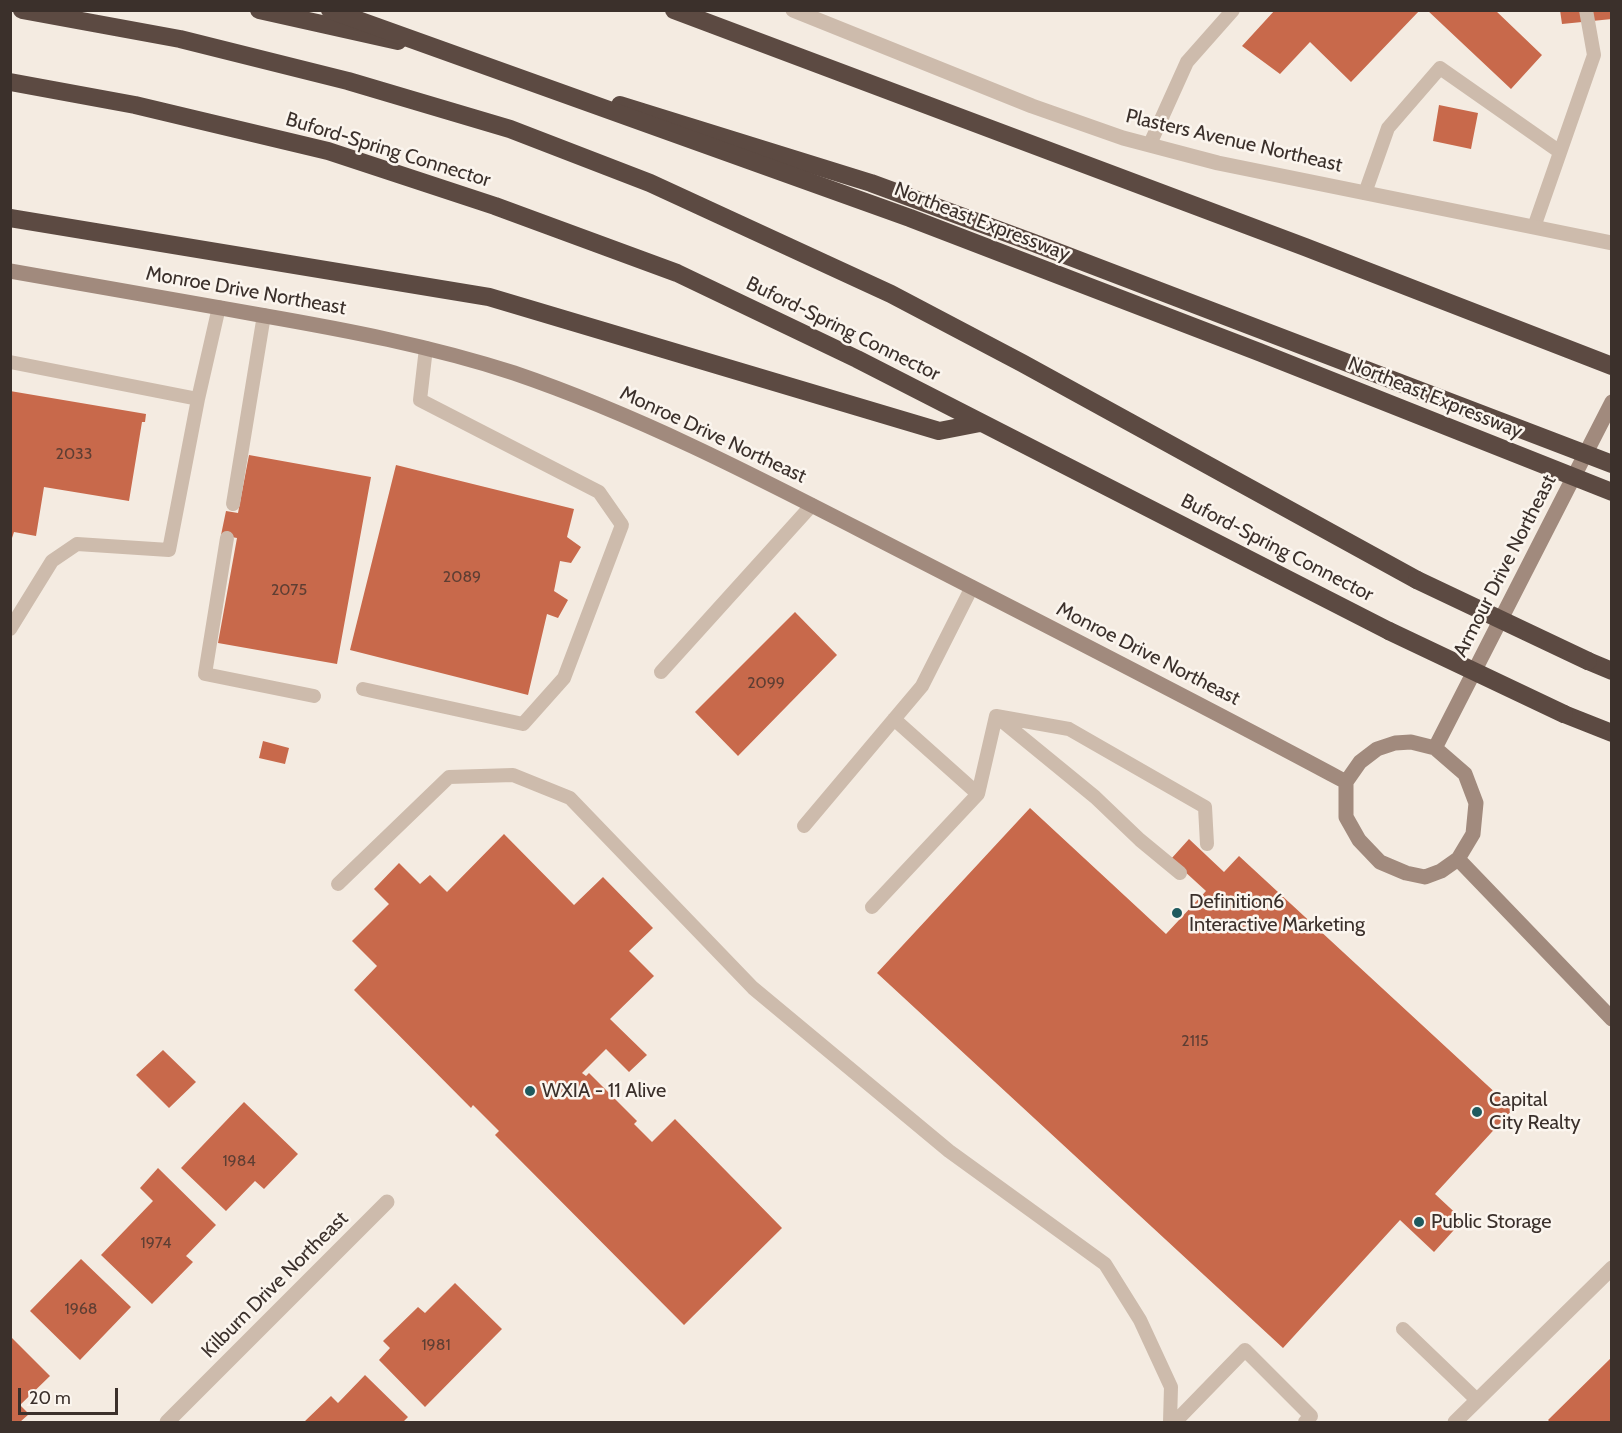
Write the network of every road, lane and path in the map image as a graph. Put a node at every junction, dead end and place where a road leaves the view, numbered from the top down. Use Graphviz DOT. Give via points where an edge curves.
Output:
graph roads {
  1 [pos="22,10"];
  2 [pos="259,10"];
  3 [pos="330,10"];
  4 [pos="674,10"];
  5 [pos="793,10"];
  6 [pos="1233,10"];
  7 [pos="1586,10"];
  8 [pos="10,82"];
  9 [pos="1150,144"];
  10 [pos="1560,152"];
  11 [pos="1365,193"];
  12 [pos="10,218"];
  13 [pos="1534,227"];
  14 [pos="1611,243"];
  15 [pos="10,271"];
  16 [pos="219,308"];
  17 [pos="264,315"];
  18 [pos="426,348"];
  19 [pos="10,362"];
  20 [pos="1611,366"];
  21 [pos="198,399"];
  22 [pos="1611,402"];
  23 [pos="980,423"];
  24 [pos="1586,453"];
  25 [pos="1611,464"];
  26 [pos="1611,492"];
  27 [pos="233,504"];
  28 [pos="812,505"];
  29 [pos="227,538"];
  30 [pos="972,588"];
  31 [pos="10,629"];
  32 [pos="1611,671"];
  33 [pos="661,672"];
  34 [pos="363,689"];
  35 [pos="314,696"];
  36 [pos="996,716"];
  37 [pos="894,719"];
  38 [pos="1611,734"];
  39 [pos="1435,748"];
  40 [pos="1346,782"];
  41 [pos="978,794"];
  42 [pos="804,826"];
  43 [pos="1207,844"];
  44 [pos="1458,859"];
  45 [pos="1180,873"];
  46 [pos="338,884"];
  47 [pos="872,907"];
  48 [pos="1611,1019"];
  49 [pos="387,1202"];
  50 [pos="1611,1268"];
  51 [pos="1403,1329"];
  52 [pos="1478,1400"];
  53 [pos="167,1422"];
  54 [pos="1170,1422"];
  55 [pos="1175,1422"];
  56 [pos="1305,1422"];
  57 [pos="1455,1422"];
  1 -- 32 [label="highway, Buford-Spring Connector, bridge" via="180,39 348,81 510,129 650,183 891,294 1418,580"];
  2 -- 24 [label="highway" via="497,66 871,183"];
  3 -- 26 [label="highway, Northeast Expressway, bridge" via="910,218"];
  4 -- 20 [label="highway"];
  5 -- 9 [label="street, Plasters Avenue Northeast" via="1032,106"];
  6 -- 9 [label="lane" via="1187,62"];
  7 -- 10 [label="lane" via="1594,55"];
  8 -- 23 [label="highway, Buford-Spring Connector" via="135,105 328,151 495,206 677,273"];
  9 -- 11 [label="street, Plasters Avenue Northeast" via="1218,163"];
  10 -- 11 [label="lane" via="1440,68 1388,128"];
  10 -- 13 [label="lane"];
  11 -- 13 [label="street, Plasters Avenue Northeast"];
  12 -- 23 [label="highway" via="489,297 939,431"];
  13 -- 14 [label="street, Plasters Avenue Northeast"];
  15 -- 16 [label="main road, Monroe Drive Northeast"];
  16 -- 17 [label="main road, Monroe Drive Northeast"];
  16 -- 21 [label="lane"];
  17 -- 18 [label="main road, Monroe Drive Northeast"];
  17 -- 27 [label="lane"];
  18 -- 28 [label="main road, Monroe Drive Northeast" via="513,373 616,411"];
  18 -- 34 [label="lane" via="420,400 598,492 622,525 564,678 523,724"];
  19 -- 21 [label="lane"];
  21 -- 31 [label="lane" via="169,550 77,544 52,561"];
  22 -- 24 [label="main road, Armour Drive Northeast"];
  23 -- 38 [label="highway, Buford-Spring Connector, bridge" via="1389,631"];
  24 -- 25 [label="highway"];
  24 -- 39 [label="main road, Armour Drive Northeast"];
  28 -- 30 [label="main road, Monroe Drive Northeast"];
  28 -- 33 [label="lane"];
  29 -- 35 [label="lane" via="204,674"];
  30 -- 37 [label="lane" via="922,686"];
  30 -- 40 [label="main road, Monroe Drive Northeast"];
  36 -- 41 [label="lane"];
  36 -- 43 [label="lane" via="1070,729 1205,807"];
  36 -- 45 [label="lane"];
  37 -- 41 [label="lane"];
  37 -- 42 [label="lane"];
  39 -- 40 [label="main road" via="1395,742 1360,762"];
  39 -- 44 [label="main road" via="1465,774 1476,803 1473,834"];
  40 -- 44 [label="main road" via="1346,817 1359,840 1380,862 1425,877"];
  41 -- 47 [label="lane"];
  44 -- 48 [label="main road"];
  46 -- 54 [label="lane" via="449,777 513,776 570,798 753,988 950,1151 1106,1264 1140,1320 1171,1387"];
  49 -- 53 [label="street, Kilburn Drive Northeast"];
  50 -- 52 [label="street"];
  51 -- 52 [label="lane"];
  52 -- 57 [label="street"];
  55 -- 56 [label="lane" via="1245,1350 1311,1416"];
}
